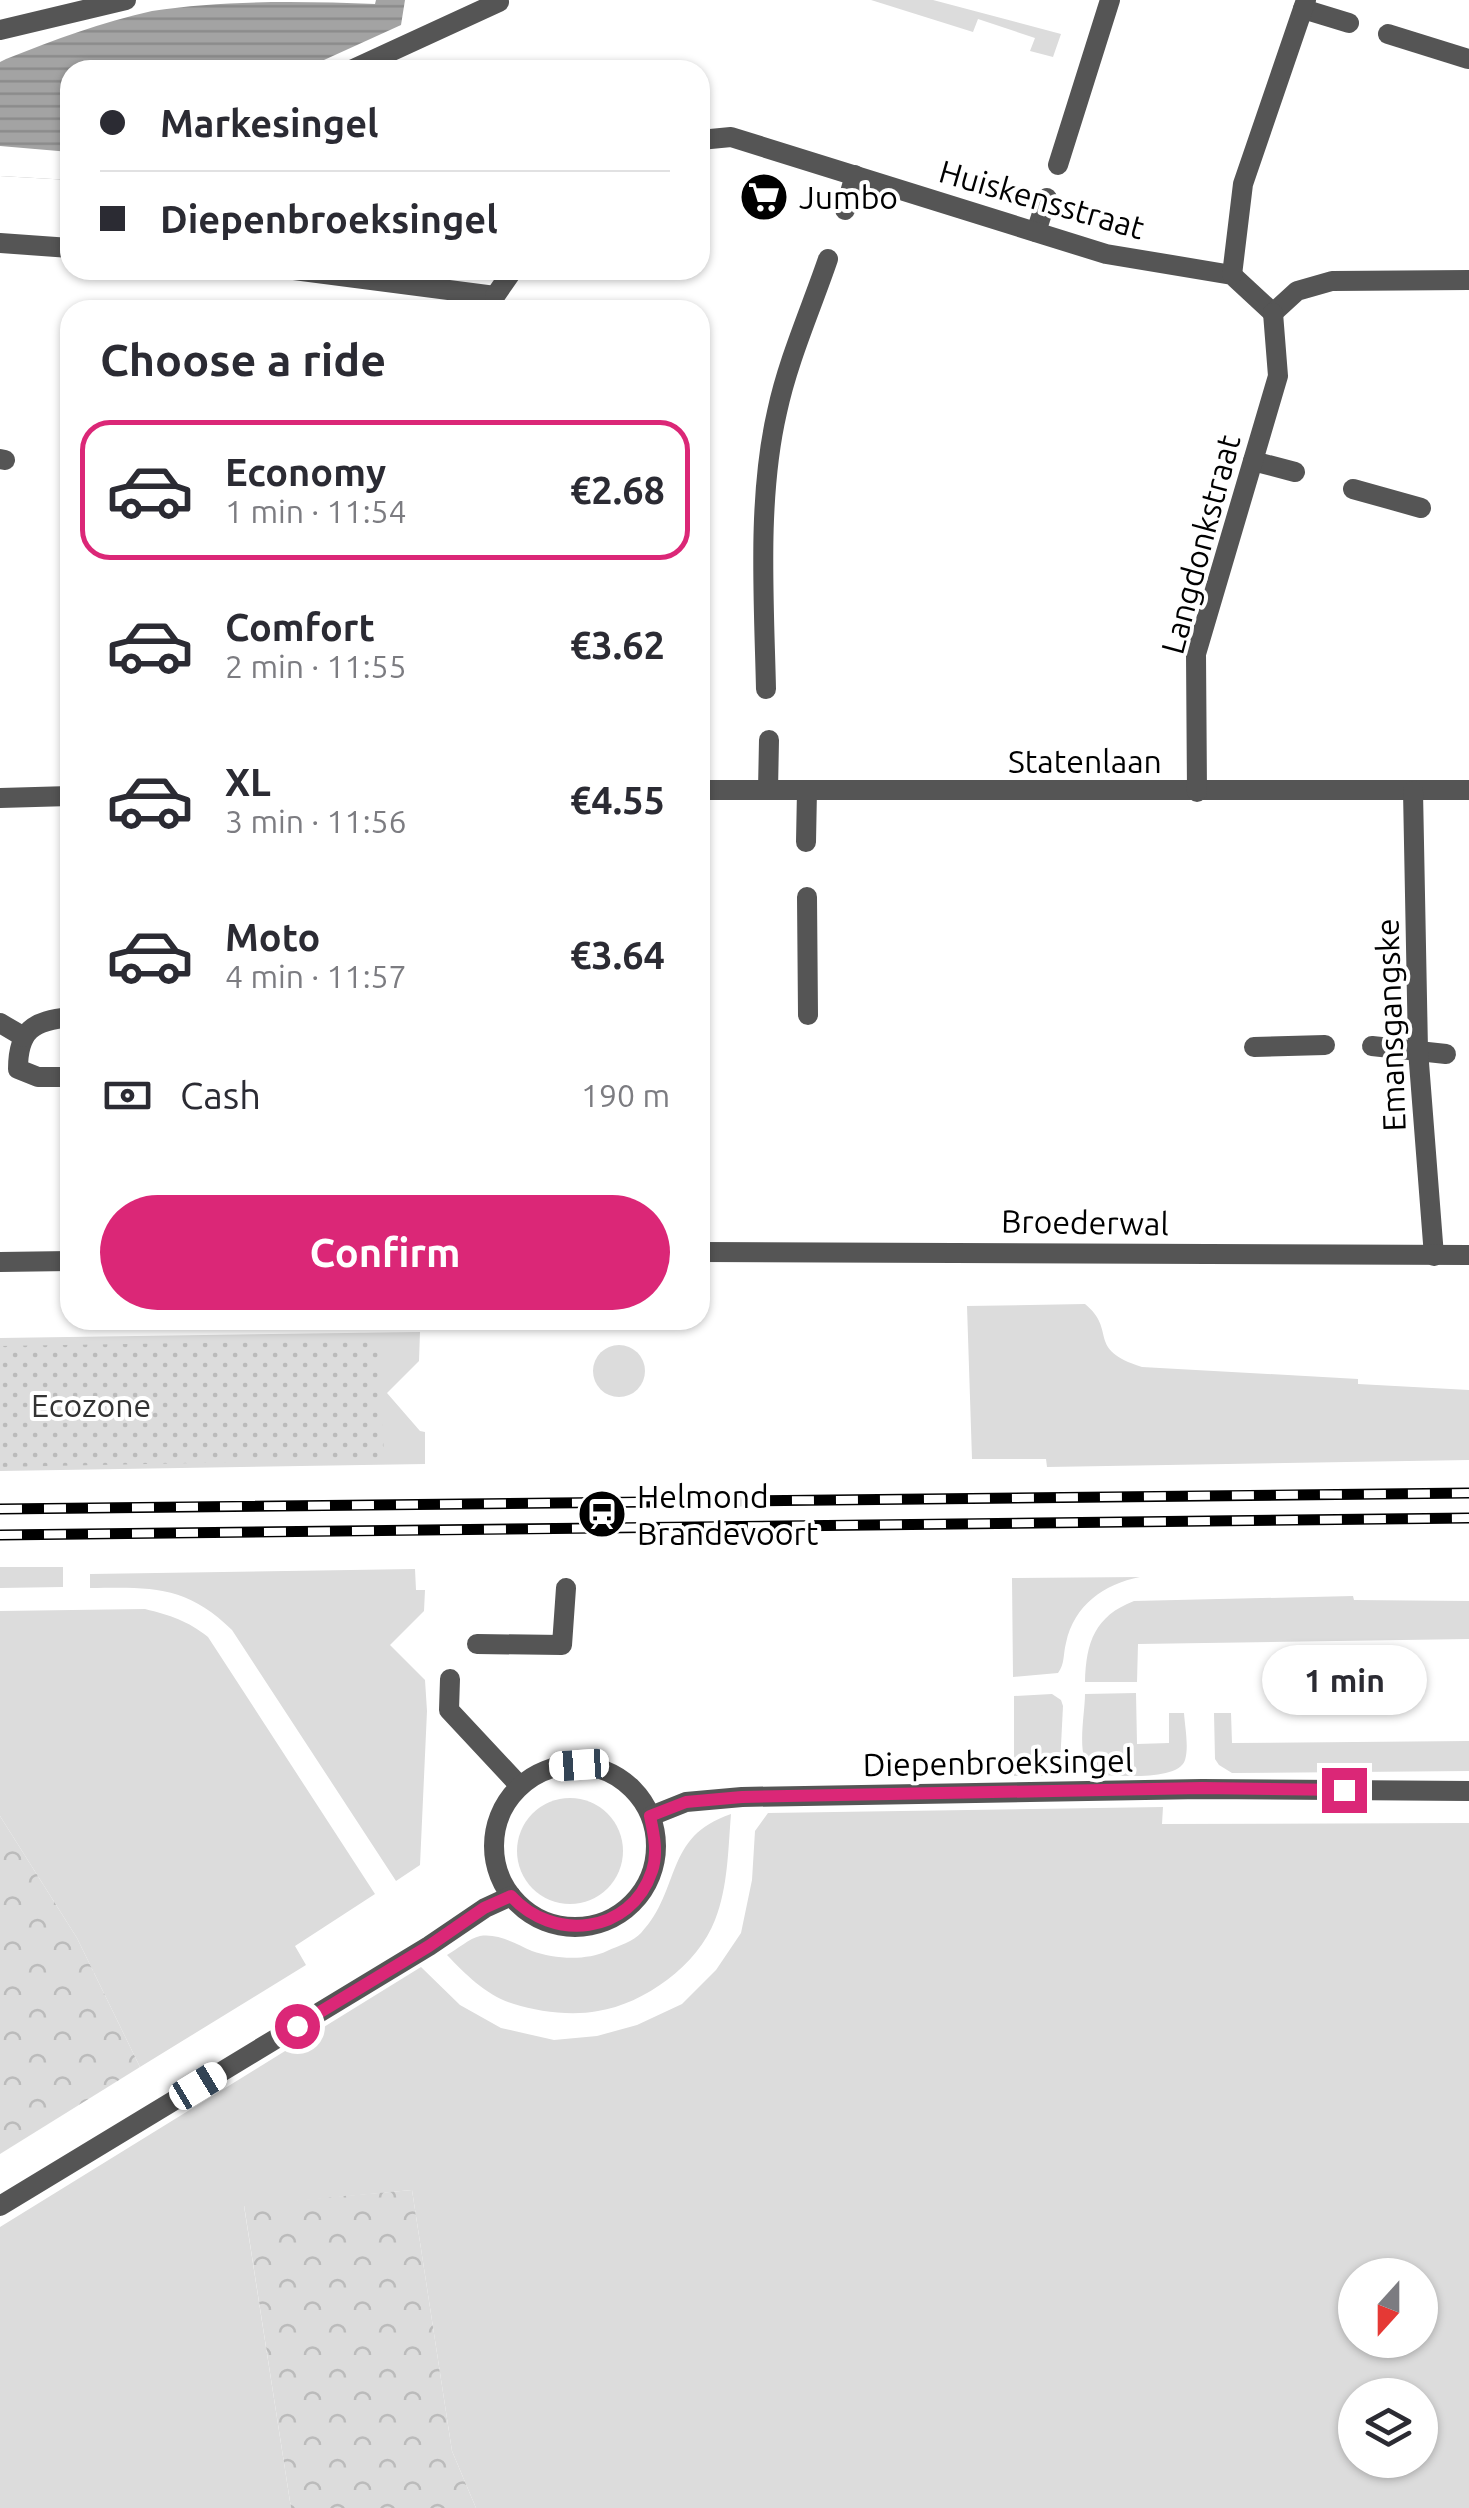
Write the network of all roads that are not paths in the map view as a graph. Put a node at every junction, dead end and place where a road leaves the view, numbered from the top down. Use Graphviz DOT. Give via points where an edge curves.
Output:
graph roads {
  1 [pos="126,0"];
  2 [pos="480,0"];
  3 [pos="1110,0"];
  4 [pos="1304,4"];
  5 [pos="1348,23"];
  6 [pos="0,30"];
  7 [pos="1388,34"];
  8 [pos="1468,59"];
  9 [pos="373,60"];
  10 [pos="710,139"];
  11 [pos="1058,165"];
  12 [pos="855,175"];
  13 [pos="1047,198"];
  14 [pos="845,210"];
  15 [pos="1036,232"];
  16 [pos="0,243"];
  17 [pos="60,247"];
  18 [pos="828,259"];
  19 [pos="1232,275"];
  20 [pos="364,280"];
  21 [pos="1469,280"];
  22 [pos="478,300"];
  23 [pos="1273,313"];
  24 [pos="1253,460"];
  25 [pos="1295,472"];
  26 [pos="1353,489"];
  27 [pos="1420,508"];
  28 [pos="766,689"];
  29 [pos="770,740"];
  30 [pos="710,790"];
  31 [pos="768,790"];
  32 [pos="807,790"];
  33 [pos="1469,790"];
  34 [pos="1413,791"];
  35 [pos="1197,792"];
  36 [pos="60,796"];
  37 [pos="0,798"];
  38 [pos="806,842"];
  39 [pos="807,898"];
  40 [pos="808,1015"];
  41 [pos="60,1020"];
  42 [pos="0,1023"];
  43 [pos="24,1037"];
  44 [pos="1325,1045"];
  45 [pos="1372,1046"];
  46 [pos="1254,1047"];
  47 [pos="1418,1050"];
  48 [pos="1446,1054"];
  49 [pos="60,1076"];
  50 [pos="710,1252"];
  51 [pos="1469,1255"];
  52 [pos="1434,1256"];
  53 [pos="60,1261"];
  54 [pos="0,1262"];
  55 [pos="566,1588"];
  56 [pos="478,1644"];
  57 [pos="450,1679"];
  58 [pos="520,1786"];
  59 [pos="1469,1791"];
  60 [pos="650,1816"];
  61 [pos="511,1896"];
  62 [pos="0,2206"];
  1 -- 6 [label="street"];
  2 -- 9 [label="street" via="498,2"];
  3 -- 11 [label="street"];
  4 -- 5 [label="street"];
  4 -- 19 [label="street" via="1244,184"];
  7 -- 8 [label="street"];
  10 -- 12 [label="street, Huiskensstraat" via="731,137"];
  12 -- 14 [label="street"];
  12 -- 15 [label="street, Huiskensstraat"];
  13 -- 15 [label="street"];
  15 -- 19 [label="street, Huiskensstraat" via="1106,254"];
  16 -- 17 [label="street"];
  18 -- 28 [label="street" via="777,410 769,457"];
  19 -- 23 [label="street"];
  20 -- 22 [label="street"];
  21 -- 23 [label="street" via="1332,281 1297,292"];
  23 -- 24 [label="street, Langdonkstraat" via="1278,376"];
  24 -- 25 [label="street"];
  24 -- 35 [label="street, Langdonkstraat" via="1196,654"];
  26 -- 27 [label="street"];
  29 -- 31 [label="street"];
  30 -- 31 [label="street, Statenlaan"];
  31 -- 32 [label="street, Statenlaan"];
  32 -- 35 [label="street, Statenlaan"];
  32 -- 38 [label="street"];
  33 -- 34 [label="street, Statenlaan"];
  34 -- 35 [label="street, Statenlaan"];
  34 -- 47 [label="street, Emansgangske"];
  36 -- 37 [label="street"];
  39 -- 40 [label="street"];
  41 -- 43 [label="street" via="30,1028"];
  42 -- 43 [label="street"];
  43 -- 49 [label="street" via="18,1069"];
  44 -- 46 [label="street"];
  45 -- 47 [label="street"];
  47 -- 48 [label="street"];
  47 -- 52 [label="street, Emansgangske"];
  50 -- 52 [label="street, Broederwal"];
  51 -- 52 [label="street, Broederwal"];
  53 -- 54 [label="street"];
  55 -- 56 [label="street" via="562,1645"];
  57 -- 58 [label="street" via="450,1710"];
  58 -- 60 [label="street" via="558,1766 600,1769 636,1792"];
  58 -- 61 [label="street" via="498,1818 493,1842"];
  59 -- 60 [label="street, Diepenbroeksingel" via="1202,1788 742,1797 686,1802"];
  60 -- 61 [label="street" via="653,1870 622,1912 570,1928 534,1916"];
  61 -- 62 [label="street"];
}
